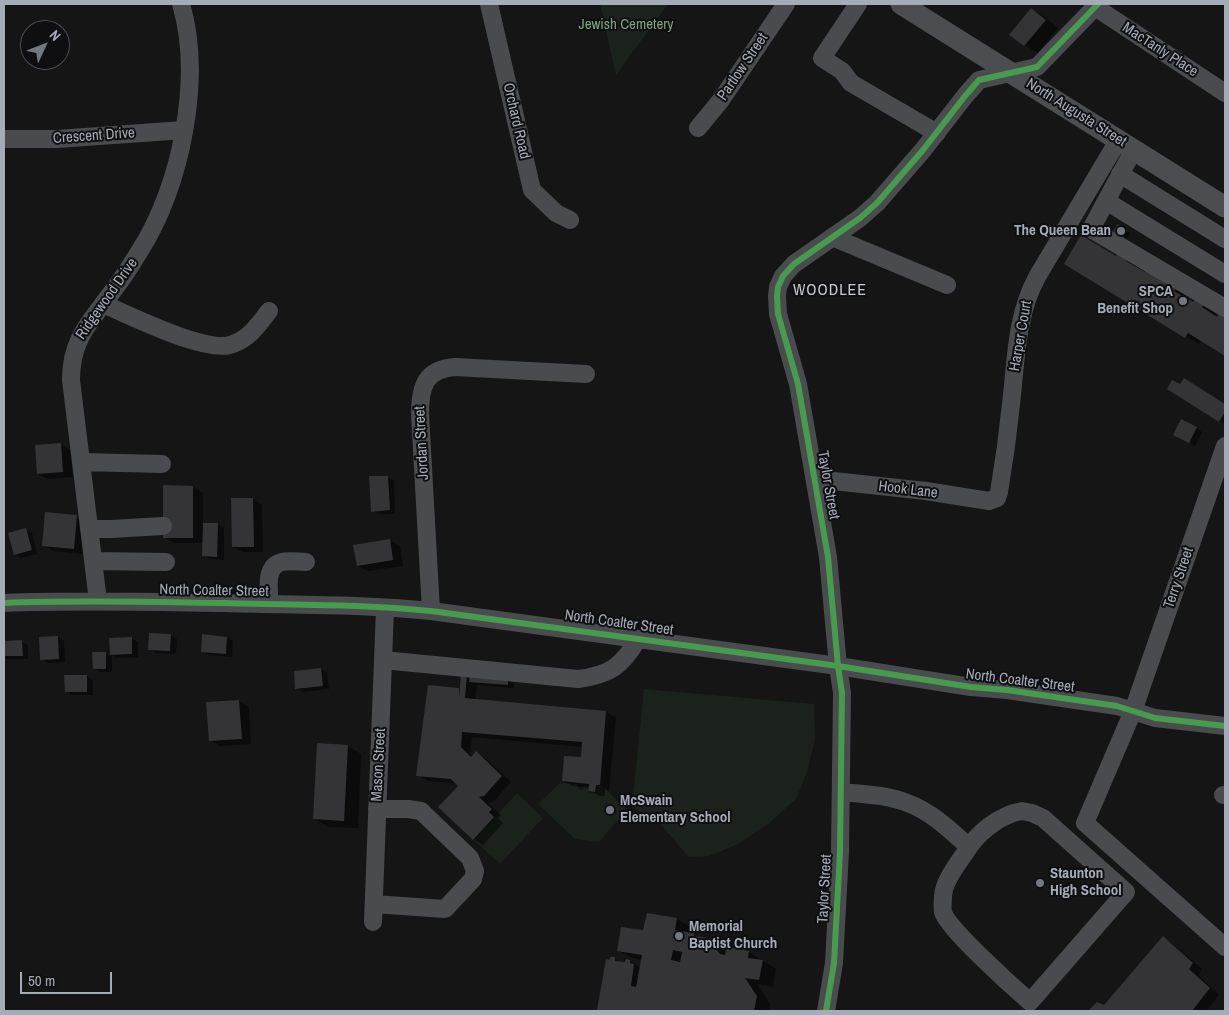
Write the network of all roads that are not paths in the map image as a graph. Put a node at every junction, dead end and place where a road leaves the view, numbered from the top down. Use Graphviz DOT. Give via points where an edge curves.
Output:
graph roads {
  1 [pos="181,4"];
  2 [pos="489,4"];
  3 [pos="786,4"];
  4 [pos="858,4"];
  5 [pos="900,4"];
  6 [pos="1097,5"];
  7 [pos="1009,72"];
  8 [pos="1225,93"];
  9 [pos="698,128"];
  10 [pos="184,130"];
  11 [pos="937,132"];
  12 [pos="4,139"];
  13 [pos="1126,144"];
  14 [pos="1120,174"];
  15 [pos="1106,201"];
  16 [pos="1225,207"];
  17 [pos="570,220"];
  18 [pos="832,237"];
  19 [pos="1225,239"];
  20 [pos="1225,274"];
  21 [pos="947,285"];
  22 [pos="103,304"];
  23 [pos="1225,308"];
  24 [pos="269,311"];
  25 [pos="586,374"];
  26 [pos="1225,446"];
  27 [pos="81,462"];
  28 [pos="162,464"];
  29 [pos="815,479"];
  30 [pos="999,496"];
  31 [pos="163,526"];
  32 [pos="89,529"];
  33 [pos="93,560"];
  34 [pos="166,562"];
  35 [pos="306,562"];
  36 [pos="98,601"];
  37 [pos="4,603"];
  38 [pos="270,604"];
  39 [pos="385,608"];
  40 [pos="431,611"];
  41 [pos="638,639"];
  42 [pos="383,660"];
  43 [pos="838,666"];
  44 [pos="1133,711"];
  45 [pos="1225,726"];
  46 [pos="841,792"];
  47 [pos="377,809"];
  48 [pos="1084,824"];
  49 [pos="1070,842"];
  50 [pos="969,847"];
  51 [pos="374,904"];
  52 [pos="373,922"];
  53 [pos="1225,947"];
  54 [pos="1026,1007"];
  55 [pos="826,1011"];
  1 -- 10 [label="street, Ridgewood Drive" via="190,54"];
  2 -- 17 [label="street, Orchard Road" via="532,190"];
  3 -- 9 [label="street, Partlow Street"];
  4 -- 11 [label="street" via="822,58 852,83"];
  5 -- 7 [label="main road, North Augusta Street"];
  6 -- 7 [label="street, Taylor Street" via="1037,67"];
  6 -- 8 [label="street, MacTanly Place"];
  7 -- 11 [label="street, Taylor Street" via="980,80"];
  7 -- 13 [label="main road, North Augusta Street"];
  10 -- 12 [label="street, Crescent Drive" via="57,139"];
  10 -- 22 [label="street, Ridgewood Drive" via="158,218 141,251"];
  11 -- 18 [label="street, Taylor Street" via="877,203"];
  13 -- 14 [label="street"];
  13 -- 16 [label="main road, North Augusta Street"];
  13 -- 30 [label="street, Harper Court" via="1037,277 1026,301"];
  14 -- 15 [label="street"];
  14 -- 19 [label="street"];
  15 -- 20 [label="street"];
  15 -- 23 [label="street" via="1091,229"];
  18 -- 21 [label="street"];
  18 -- 29 [label="street, Taylor Street" via="788,269 777,296 778,314 798,384"];
  22 -- 24 [label="street" via="207,345 231,346 251,334"];
  22 -- 27 [label="street, Ridgewood Drive" via="81,334 71,364 70,380"];
  25 -- 40 [label="street, Jordan Street" via="455,368 438,370 426,381 420,394 420,414"];
  26 -- 44 [label="street, Terry Street"];
  27 -- 28 [label="street"];
  27 -- 32 [label="street, Ridgewood Drive"];
  29 -- 30 [label="street, Hook Lane" via="989,501"];
  29 -- 43 [label="street, Taylor Street" via="828,557"];
  31 -- 32 [label="street"];
  32 -- 33 [label="street, Ridgewood Drive"];
  33 -- 34 [label="street"];
  33 -- 36 [label="street, Ridgewood Drive"];
  35 -- 38 [label="street" via="281,562 274,566 270,572"];
  36 -- 37 [label="street, North Coalter Street"];
  36 -- 38 [label="street, North Coalter Street"];
  38 -- 39 [label="street, North Coalter Street"];
  39 -- 40 [label="street, North Coalter Street"];
  39 -- 42 [label="street, Mason Street"];
  40 -- 41 [label="street, North Coalter Street"];
  41 -- 42 [label="street" via="628,656 613,669 596,676 578,678"];
  41 -- 43 [label="street, North Coalter Street"];
  42 -- 47 [label="street, Mason Street"];
  43 -- 44 [label="street, North Coalter Street" via="970,688 1007,690 1117,706"];
  43 -- 46 [label="street, Taylor Street" via="842,693"];
  44 -- 45 [label="street, North Coalter Street" via="1155,718"];
  44 -- 48 [label="street, Terry Street"];
  46 -- 50 [label="street" via="910,804 940,822"];
  46 -- 55 [label="street, Taylor Street" via="834,963"];
  47 -- 51 [label="street, Mason Street"];
  47 -- 51 [label="street" via="421,811 470,858 475,871 473,878 445,909"];
  48 -- 49 [label="street, Terry Street"];
  48 -- 53 [label="street"];
  49 -- 50 [label="street" via="1043,818 1022,811 1013,812 997,822"];
  49 -- 54 [label="street" via="1126,892"];
  50 -- 54 [label="street" via="943,894 943,913"];
  51 -- 52 [label="street, Mason Street"];
}
